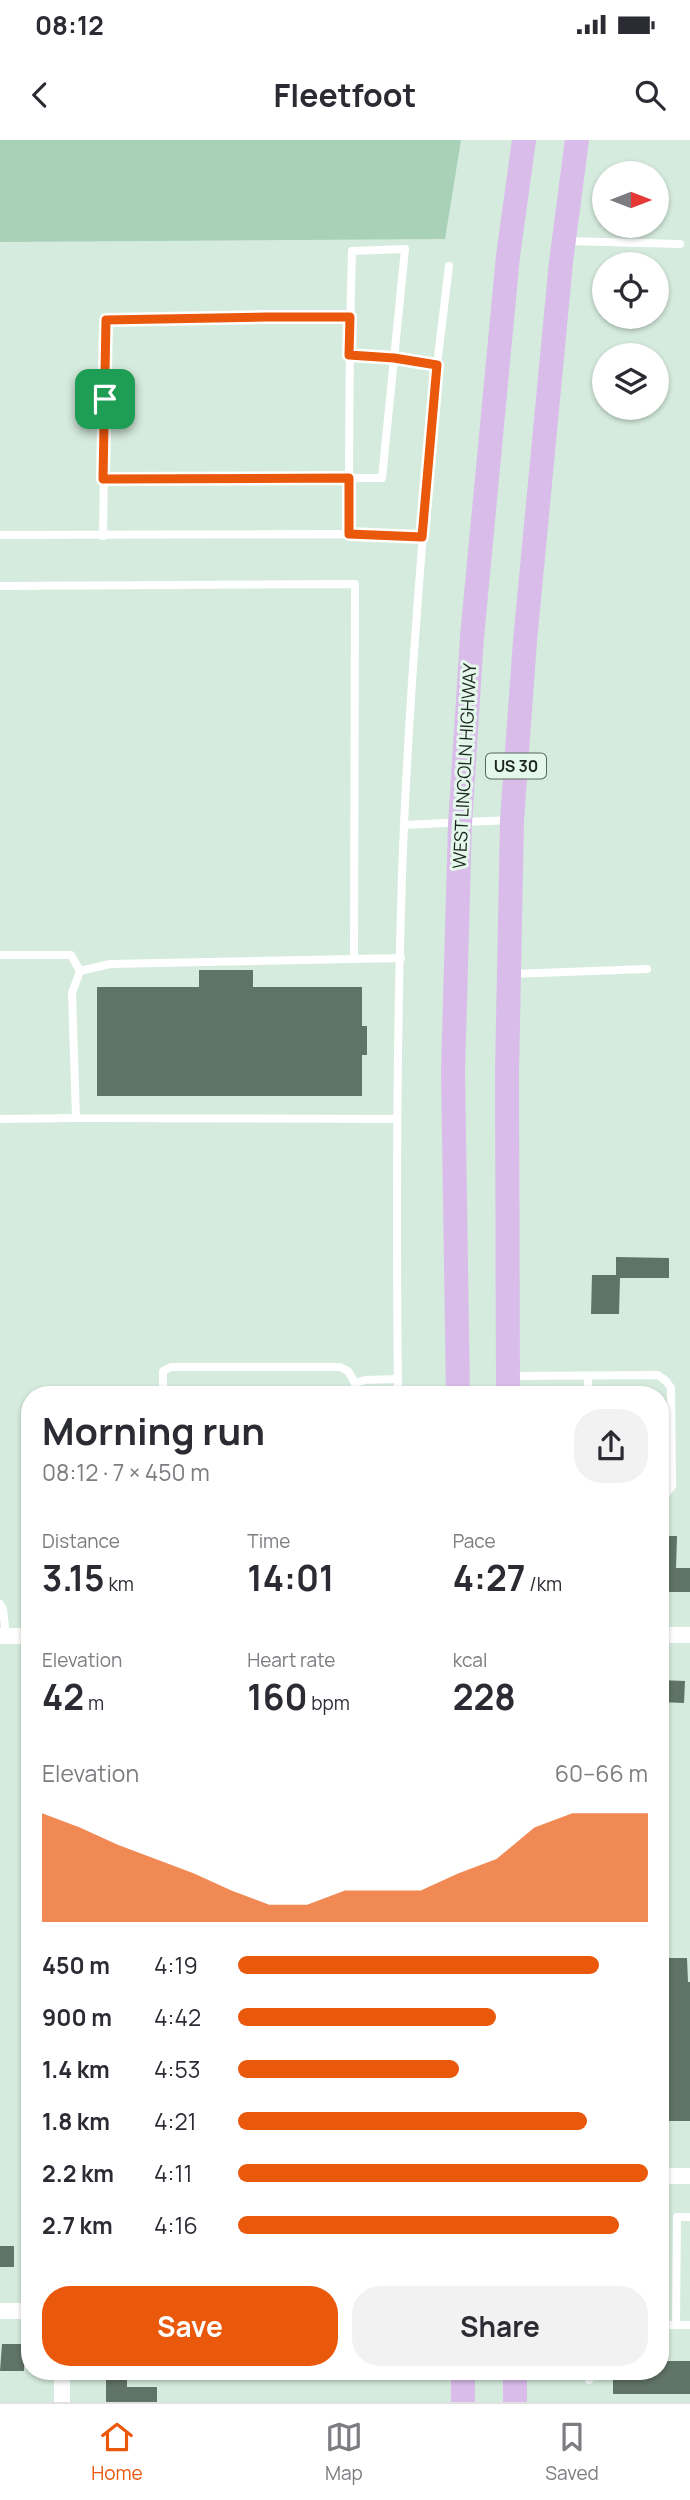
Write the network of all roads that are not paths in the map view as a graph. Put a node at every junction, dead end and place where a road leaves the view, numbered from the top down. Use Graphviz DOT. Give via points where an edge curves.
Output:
graph roads {
  1 [pos="524,140"];
  2 [pos="577,140"];
  3 [pos="564,241"];
  4 [pos="680,244"];
  5 [pos="449,266"];
  6 [pos="350,317"];
  7 [pos="349,355"];
  8 [pos="394,358"];
  9 [pos="437,365"];
  10 [pos="349,478"];
  11 [pos="103,479"];
  12 [pos="349,534"];
  13 [pos="0,535"];
  14 [pos="103,536"];
  15 [pos="422,537"];
  16 [pos="0,586"];
  17 [pos="512,820"];
  18 [pos="460,824"];
  19 [pos="404,825"];
  20 [pos="0,955"];
  21 [pos="401,958"];
  22 [pos="354,959"];
  23 [pos="648,970"];
  24 [pos="80,971"];
  25 [pos="509,974"];
  26 [pos="76,1118"];
  27 [pos="0,1119"];
  28 [pos="397,1119"];
  29 [pos="588,1377"];
  30 [pos="398,1379"];
  31 [pos="355,1383"];
  32 [pos="508,1385"];
  33 [pos="163,1386"];
  34 [pos="398,1386"];
  35 [pos="458,1386"];
  36 [pos="588,1386"];
  37 [pos="669,1490"];
  38 [pos="0,1604"];
  39 [pos="669,1635"];
  40 [pos="690,1635"];
  41 [pos="3,1636"];
  42 [pos="21,1636"];
  43 [pos="669,2176"];
  44 [pos="690,2176"];
  45 [pos="690,2217"];
  46 [pos="0,2311"];
  47 [pos="21,2311"];
  48 [pos="669,2325"];
  49 [pos="676,2325"];
  50 [pos="690,2325"];
  51 [pos="62,2380"];
  52 [pos="463,2380"];
  53 [pos="515,2380"];
  54 [pos="62,2402"];
  55 [pos="463,2402"];
  56 [pos="515,2402"];
  1 -- 18 [label="main road, WEST LINCOLN HIGHWAY / US 30" via="508,256"];
  2 -- 3 [label="main road, US 30"];
  3 -- 4 [label="lane"];
  3 -- 17 [label="main road, US 30"];
  5 -- 9 [label="lane"];
  6 -- 7 [label="lane"];
  6 -- 8 [label="lane" via="352,251 405,249"];
  6 -- 11 [label="lane" via="106,320"];
  7 -- 8 [label="lane"];
  7 -- 10 [label="lane"];
  8 -- 9 [label="lane"];
  8 -- 10 [label="lane" via="382,478"];
  9 -- 15 [label="lane"];
  10 -- 11 [label="lane"];
  10 -- 12 [label="lane"];
  11 -- 14 [label="lane"];
  12 -- 14 [label="lane"];
  12 -- 15 [label="lane"];
  13 -- 14 [label="lane"];
  15 -- 19 [label="lane"];
  16 -- 22 [label="lane" via="355,584"];
  17 -- 18 [label="lane"];
  17 -- 25 [label="main road, US 30"];
  18 -- 19 [label="lane"];
  18 -- 35 [label="main road, WEST LINCOLN HIGHWAY / US 30" via="453,1072"];
  19 -- 21 [label="lane"];
  20 -- 24 [label="lane" via="71,955"];
  21 -- 22 [label="lane"];
  21 -- 28 [label="lane"];
  22 -- 24 [label="lane" via="110,964"];
  23 -- 25 [label="lane"];
  24 -- 26 [label="lane" via="72,993"];
  25 -- 32 [label="main road, US 30"];
  26 -- 27 [label="lane"];
  26 -- 28 [label="lane"];
  28 -- 30 [label="lane"];
  29 -- 32 [label="lane"];
  29 -- 36 [label="lane"];
  29 -- 37 [label="lane" via="658,1375 666,1381 671,1388"];
  30 -- 31 [label="lane"];
  30 -- 34 [label="lane"];
  31 -- 33 [label="lane" via="340,1367 171,1367 163,1371"];
  38 -- 41 [label="lane" via="4,1609"];
  39 -- 40 [label="street"];
  41 -- 42 [label="street"];
  43 -- 44 [label="street"];
  45 -- 49 [label="lane" via="677,2217"];
  46 -- 47 [label="street"];
  48 -- 49 [label="lane"];
  49 -- 50 [label="lane"];
  51 -- 54 [label="street"];
  52 -- 55 [label="main road"];
  53 -- 56 [label="main road"];
}
